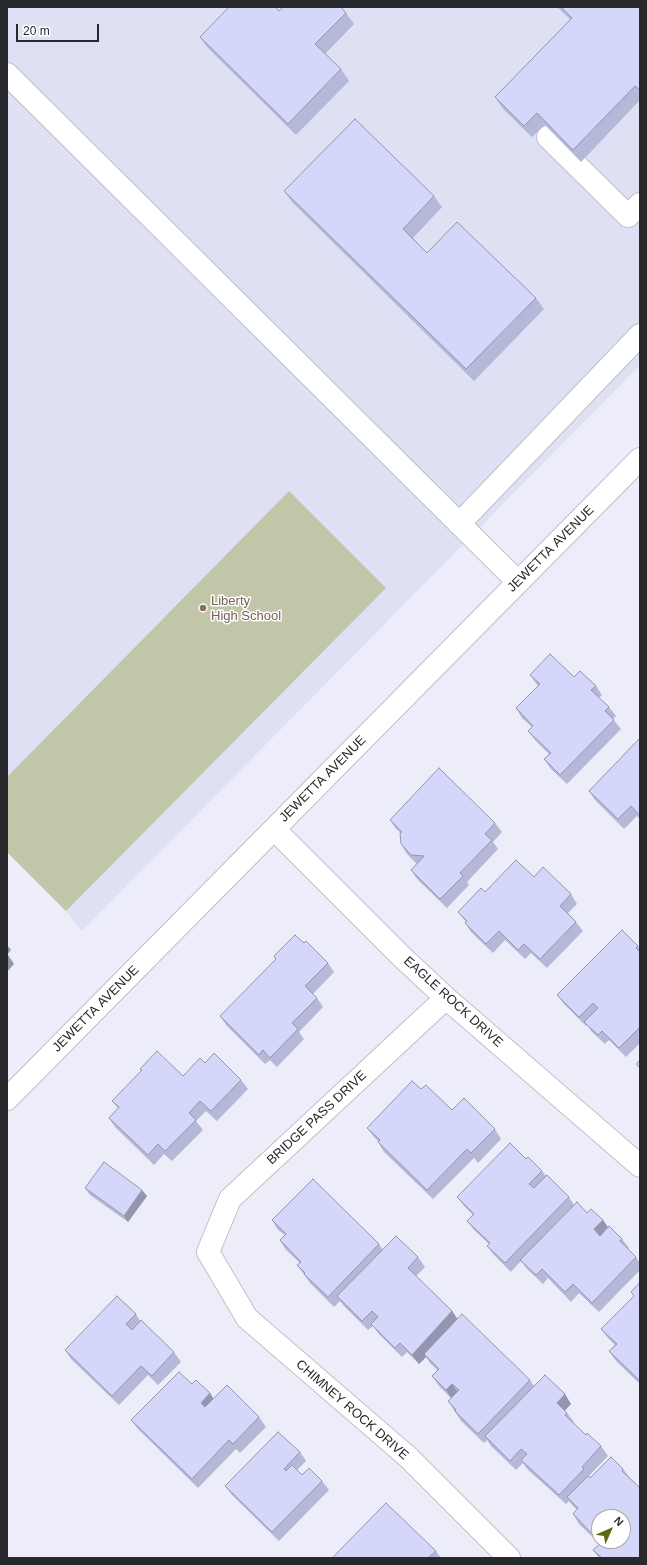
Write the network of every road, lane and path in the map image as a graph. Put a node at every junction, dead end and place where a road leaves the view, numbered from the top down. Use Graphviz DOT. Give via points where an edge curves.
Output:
graph roads {
  1 [pos="7,74"];
  2 [pos="548,137"];
  3 [pos="640,204"];
  4 [pos="640,335"];
  5 [pos="640,459"];
  6 [pos="459,524"];
  7 [pos="518,582"];
  8 [pos="274,829"];
  9 [pos="446,998"];
  10 [pos="7,1099"];
  11 [pos="640,1166"];
  12 [pos="208,1252"];
  13 [pos="509,1558"];
  1 -- 6 [label="street"];
  2 -- 3 [label="street" via="628,216"];
  4 -- 6 [label="street"];
  5 -- 7 [label="street, JEWETTA AVENUE"];
  6 -- 7 [label="street"];
  7 -- 8 [label="street, JEWETTA AVENUE"];
  8 -- 9 [label="street, EAGLE ROCK DRIVE"];
  8 -- 10 [label="street, JEWETTA AVENUE"];
  9 -- 11 [label="street, EAGLE ROCK DRIVE"];
  9 -- 12 [label="street, BRIDGE PASS DRIVE" via="230,1199"];
  12 -- 13 [label="street, CHIMNEY ROCK DRIVE" via="247,1318 408,1458"];
}
